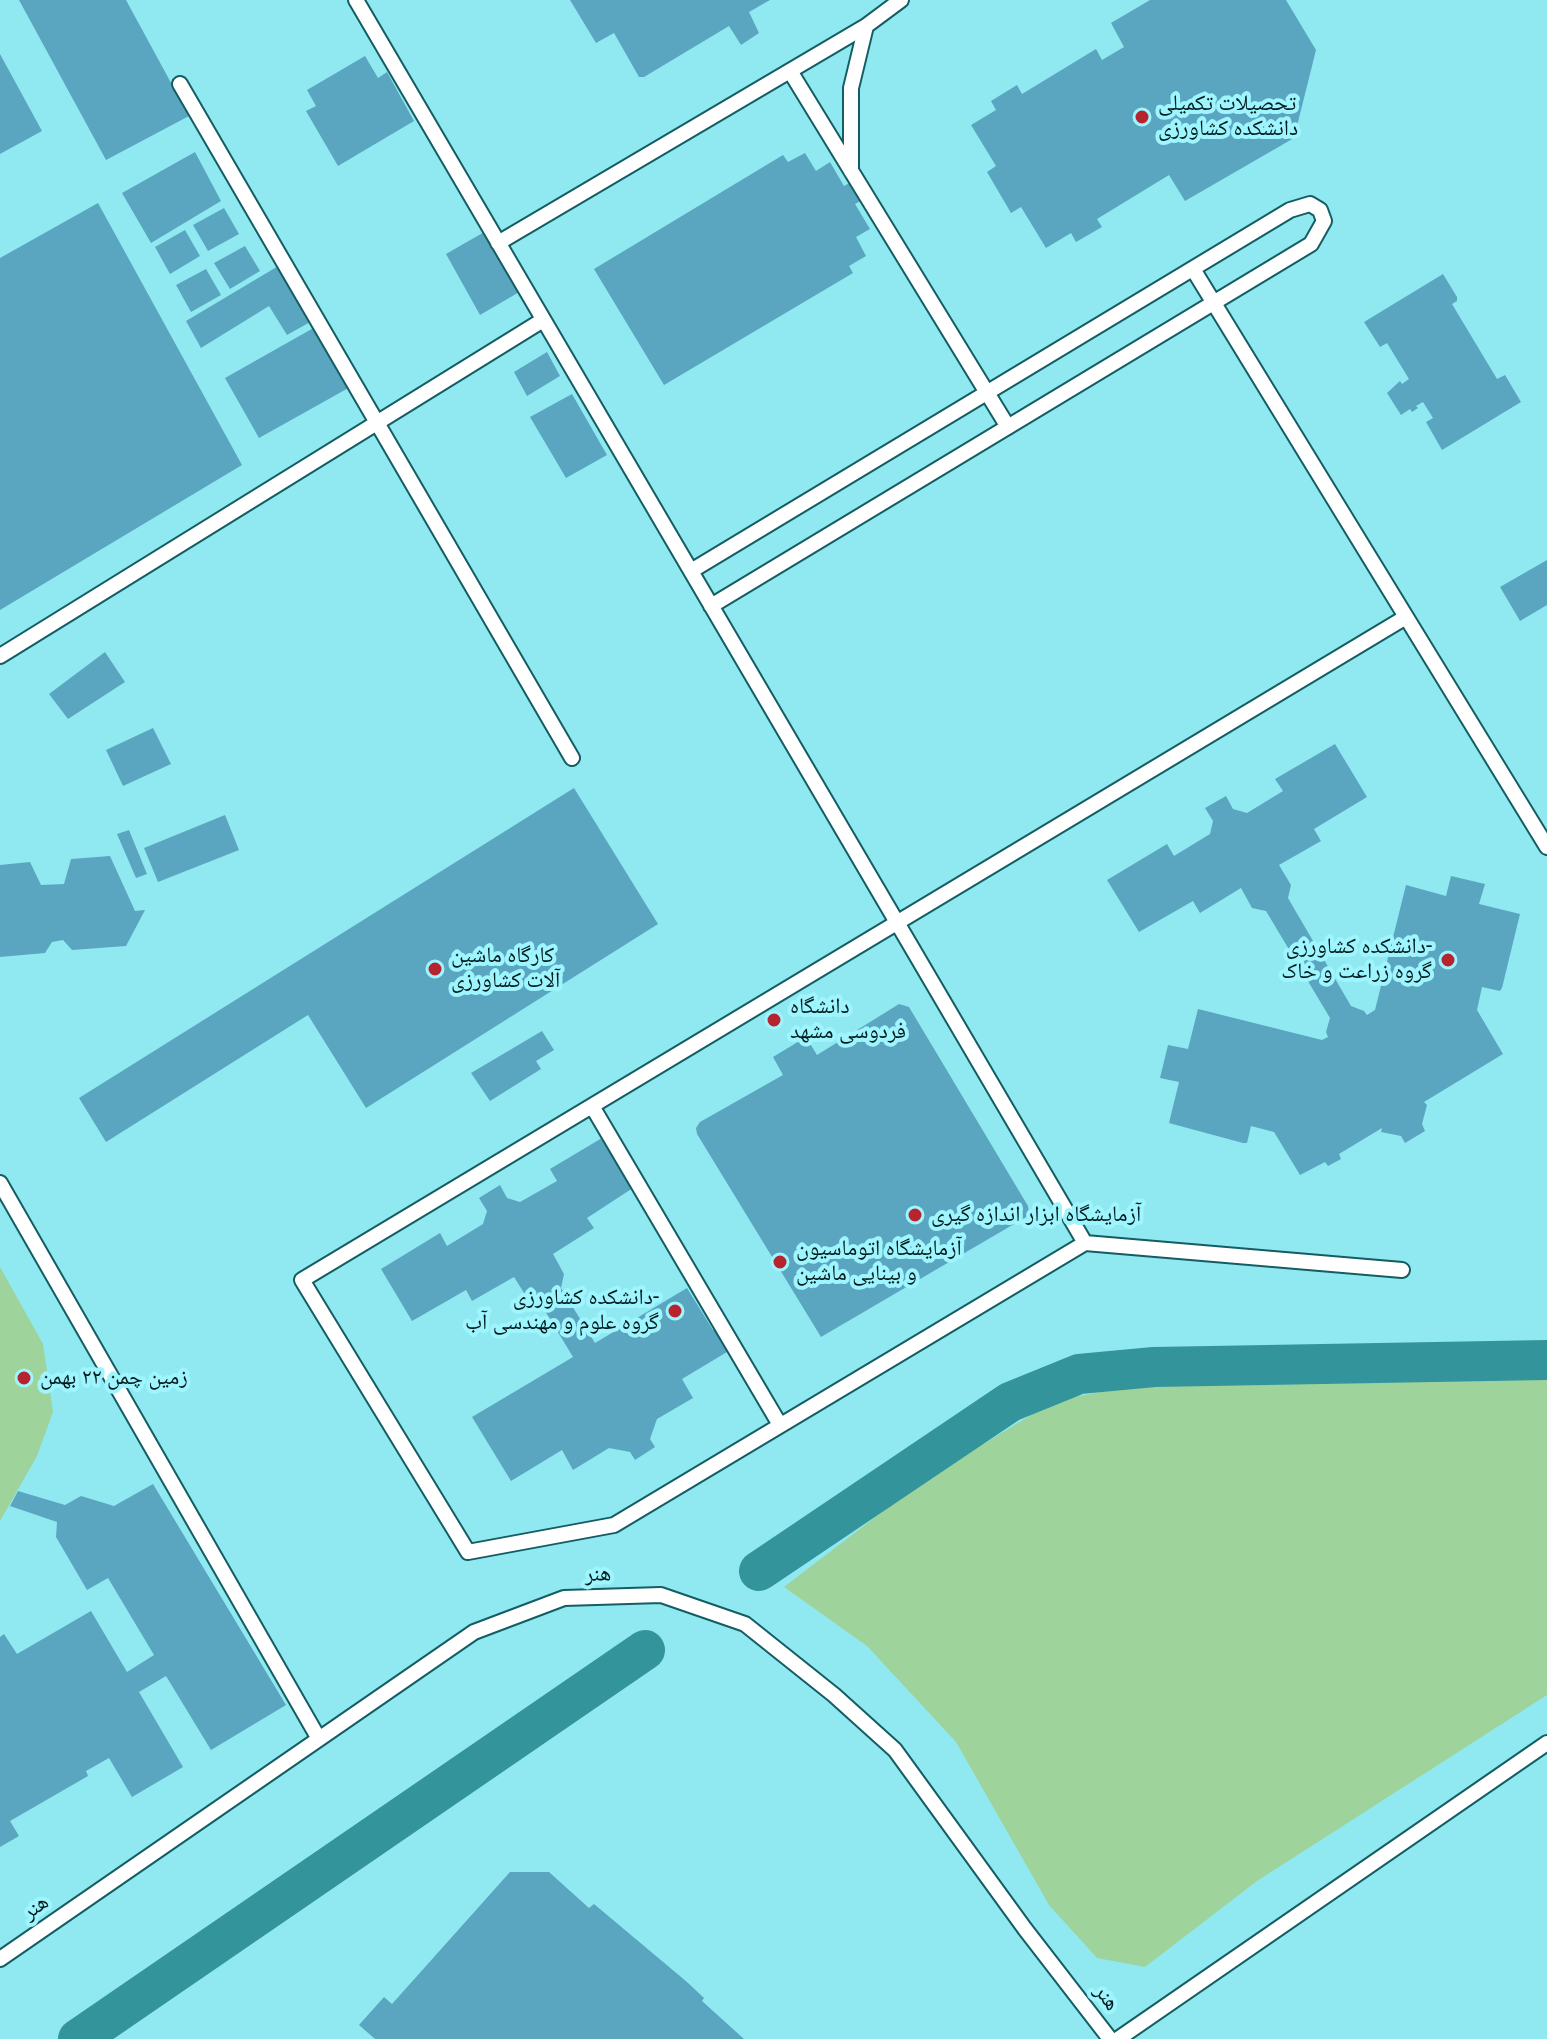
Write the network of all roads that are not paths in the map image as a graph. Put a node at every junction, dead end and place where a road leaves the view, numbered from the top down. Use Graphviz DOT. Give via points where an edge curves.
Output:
graph roads {
  1 [pos="356,0"];
  2 [pos="901,0"];
  3 [pos="866,26"];
  4 [pos="790,71"];
  5 [pos="180,84"];
  6 [pos="851,172"];
  7 [pos="498,243"];
  8 [pos="1193,269"];
  9 [pos="1214,303"];
  10 [pos="543,320"];
  11 [pos="987,393"];
  12 [pos="377,423"];
  13 [pos="1008,427"];
  14 [pos="691,571"];
  15 [pos="711,606"];
  16 [pos="1406,617"];
  17 [pos="0,656"];
  18 [pos="572,758"];
  19 [pos="1547,847"];
  20 [pos="897,923"];
  21 [pos="592,1106"];
  22 [pos="0,1183"];
  23 [pos="1085,1243"];
  24 [pos="1402,1270"];
  25 [pos="780,1425"];
  26 [pos="319,1739"];
  27 [pos="1547,1743"];
  28 [pos="0,1959"];
  29 [pos="1110,2039"];
  30 [pos="1118,2039"];
  1 -- 7 [label="lane"];
  2 -- 3 [label="lane"];
  3 -- 4 [label="lane"];
  3 -- 6 [label="lane" via="851,88"];
  4 -- 6 [label="lane"];
  4 -- 7 [label="lane"];
  5 -- 12 [label="lane"];
  6 -- 11 [label="lane"];
  7 -- 10 [label="lane"];
  8 -- 9 [label="lane"];
  8 -- 9 [label="lane" via="1290,210 1310,204 1320,210 1324,221 1311,244"];
  8 -- 11 [label="lane"];
  9 -- 13 [label="lane"];
  9 -- 16 [label="lane"];
  10 -- 12 [label="lane"];
  10 -- 14 [label="lane"];
  11 -- 13 [label="lane"];
  11 -- 14 [label="lane"];
  12 -- 17 [label="lane"];
  12 -- 18 [label="lane"];
  13 -- 15 [label="lane"];
  14 -- 15 [label="lane"];
  15 -- 20 [label="lane"];
  16 -- 19 [label="lane"];
  16 -- 20 [label="lane"];
  20 -- 21 [label="lane"];
  20 -- 23 [label="lane"];
  21 -- 25 [label="lane"];
  21 -- 25 [label="lane" via="302,1280 468,1552 614,1525"];
  22 -- 26 [label="lane"];
  23 -- 24 [label="lane"];
  23 -- 25 [label="lane"];
  26 -- 28 [label="lane, هنر"];
  26 -- 29 [label="lane, هنر" via="474,1632 564,1598 661,1595 745,1624 895,1750"];
  27 -- 30 [label="lane"];
}
